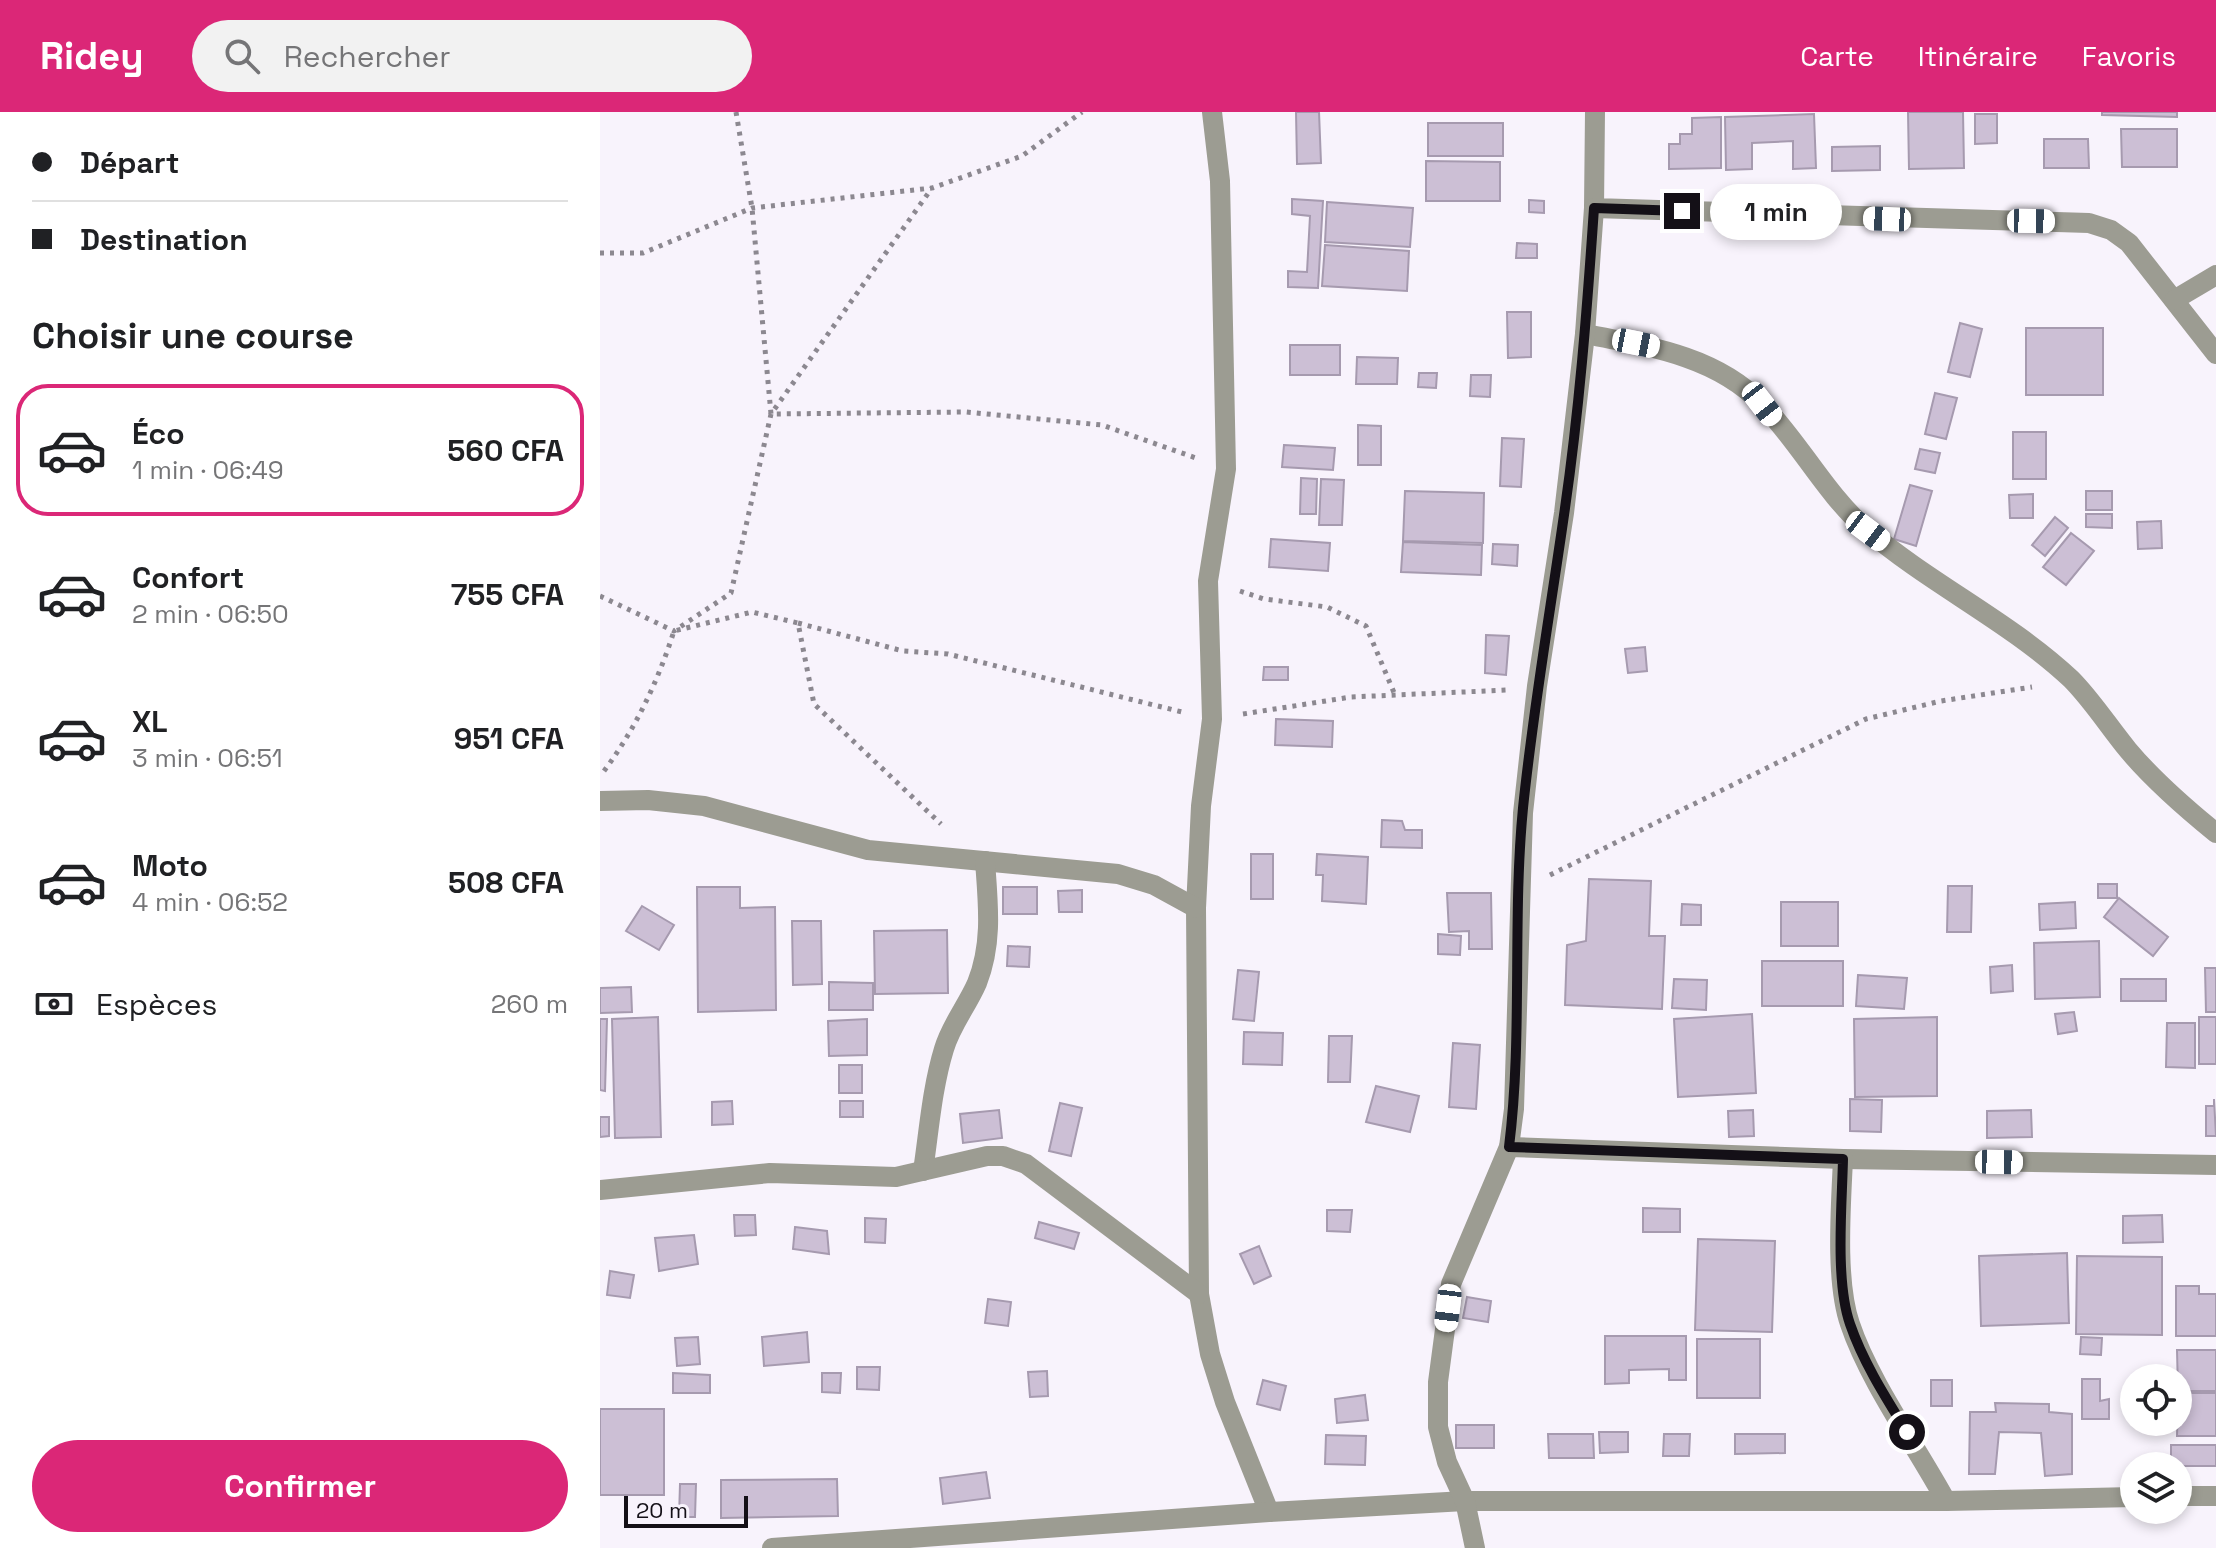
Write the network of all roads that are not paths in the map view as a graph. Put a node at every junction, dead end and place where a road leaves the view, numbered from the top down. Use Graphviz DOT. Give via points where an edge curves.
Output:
graph roads {
  1 [pos="1212,112"];
  2 [pos="1595,112"];
  3 [pos="1594,208"];
  4 [pos="2216,275"];
  5 [pos="2174,300"];
  6 [pos="1585,334"];
  7 [pos="2216,354"];
  8 [pos="600,801"];
  9 [pos="2216,833"];
  10 [pos="985,861"];
  11 [pos="1196,908"];
  12 [pos="1509,1147"];
  13 [pos="1843,1159"];
  14 [pos="2216,1165"];
  15 [pos="923,1171"];
  16 [pos="600,1190"];
  17 [pos="1199,1294"];
  18 [pos="2192,1496"];
  19 [pos="2216,1496"];
  20 [pos="2120,1497"];
  21 [pos="1465,1501"];
  22 [pos="1946,1501"];
  23 [pos="1269,1512"];
  24 [pos="772,1548"];
  25 [pos="1475,1548"];
  1 -- 11 [label="street" via="1220,181 1226,469 1208,581 1212,719"];
  2 -- 3 [label="street"];
  3 -- 5 [label="street" via="2089,223 2129,243"];
  3 -- 6 [label="street"];
  4 -- 5 [label="street"];
  5 -- 7 [label="street"];
  6 -- 9 [label="street" via="1661,348 1735,380 1762,404 1845,510 2073,681 2129,752"];
  6 -- 12 [label="street" via="1523,813"];
  8 -- 10 [label="street" via="704,806 868,850"];
  10 -- 11 [label="street" via="1118,874 1154,885"];
  10 -- 15 [label="street" via="987,951 943,1050"];
  11 -- 17 [label="street"];
  12 -- 13 [label="street"];
  12 -- 21 [label="street" via="1451,1284 1438,1382 1438,1427"];
  13 -- 14 [label="street"];
  13 -- 22 [label="street" via="1841,1238 1849,1321"];
  15 -- 16 [label="street" via="896,1177 770,1173"];
  15 -- 17 [label="street" via="987,1156 1026,1164"];
  17 -- 23 [label="street" via="1225,1402"];
  18 -- 19 [label="street"];
  20 -- 22 [label="street"];
  21 -- 22 [label="street"];
  21 -- 23 [label="street"];
  21 -- 25 [label="street"];
  23 -- 24 [label="street"];
}
